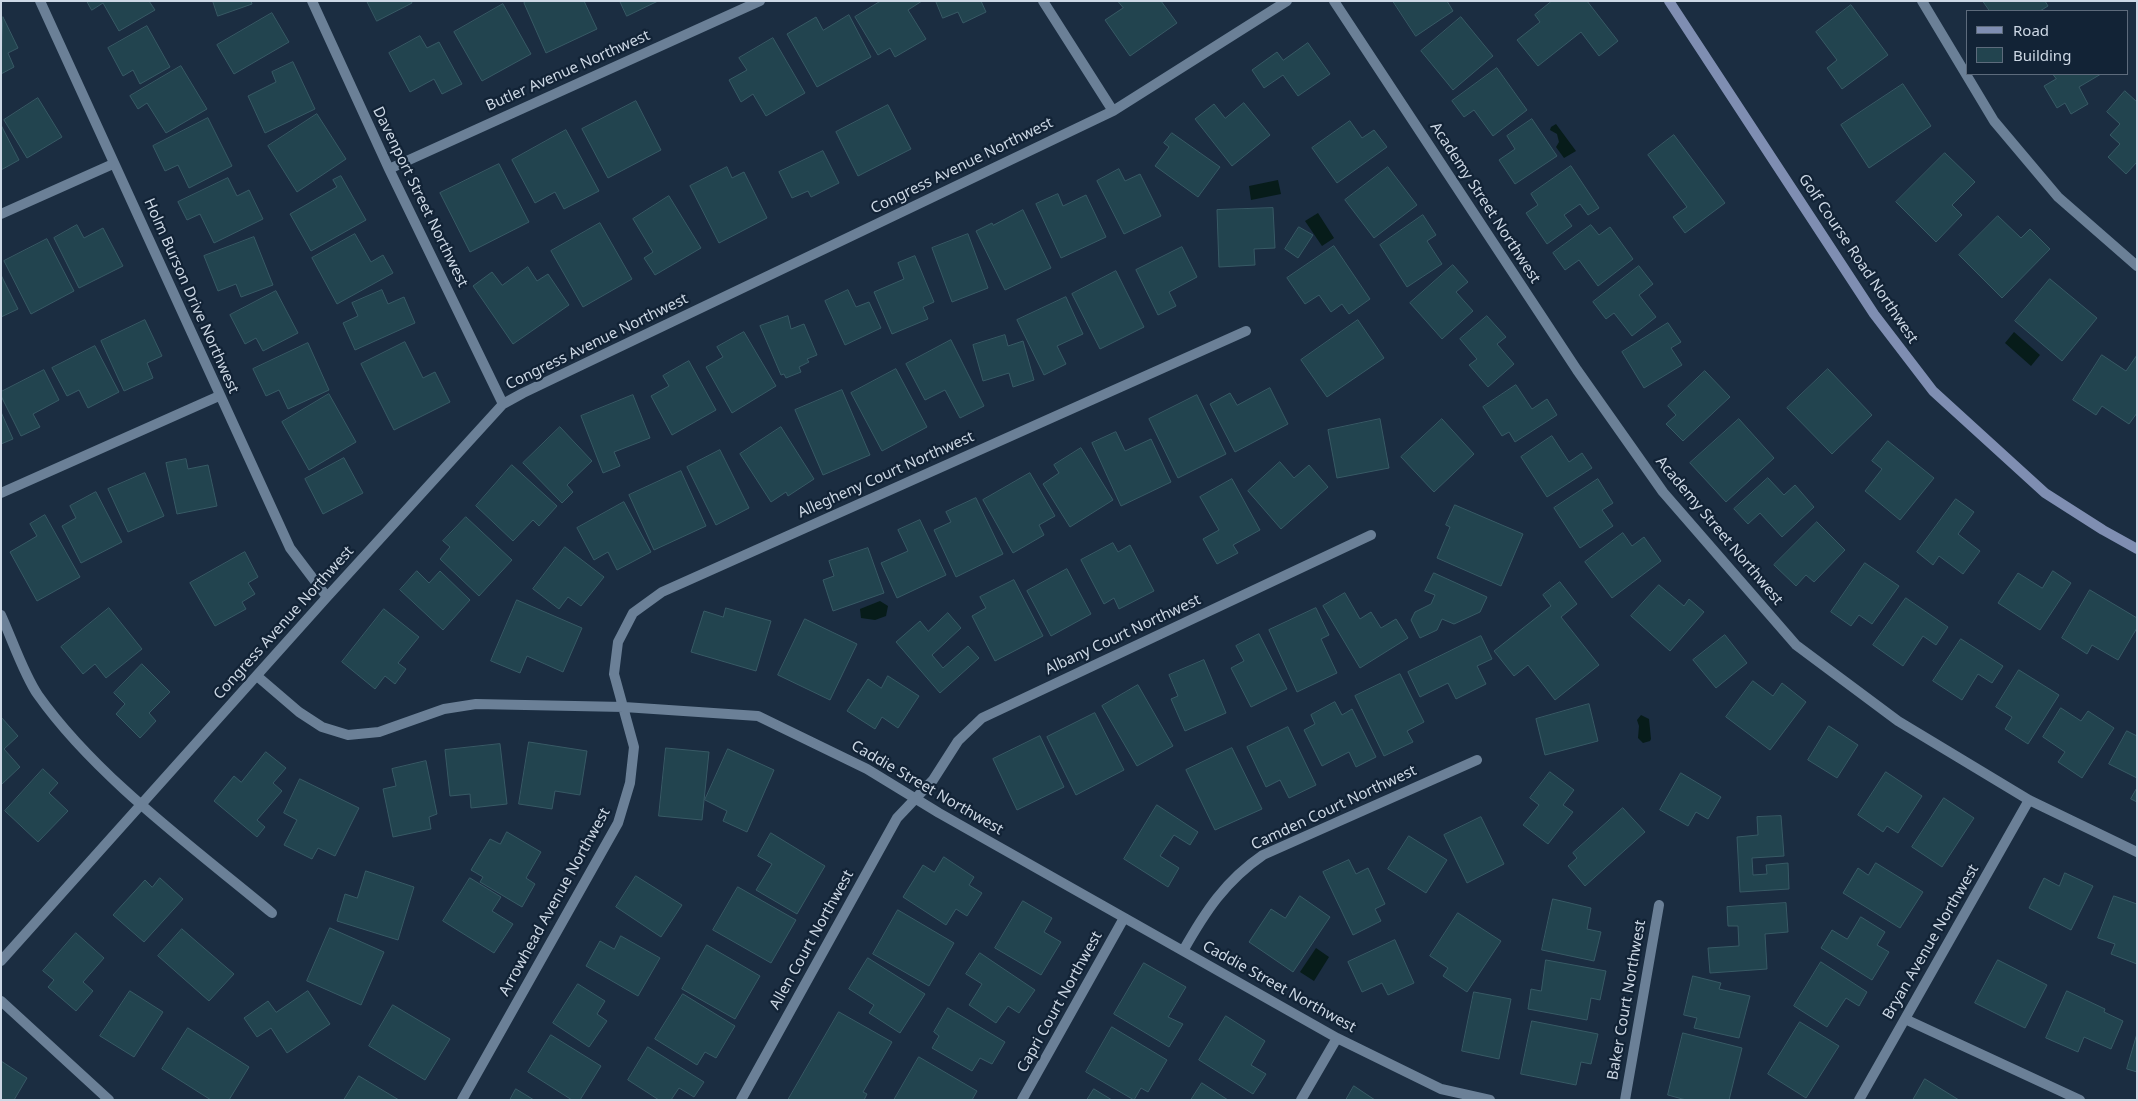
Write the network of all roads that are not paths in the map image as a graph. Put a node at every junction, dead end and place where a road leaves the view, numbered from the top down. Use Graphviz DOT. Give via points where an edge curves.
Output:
graph roads {
  1 [pos="40,1"];
  2 [pos="312,1"];
  3 [pos="760,1"];
  4 [pos="1043,1"];
  5 [pos="1287,1"];
  6 [pos="1334,1"];
  7 [pos="1669,1"];
  8 [pos="1922,1"];
  9 [pos="1966,74"];
  10 [pos="1966,75"];
  11 [pos="1113,111"];
  12 [pos="113,164"];
  13 [pos="388,169"];
  14 [pos="1,214"];
  15 [pos="2137,266"];
  16 [pos="1246,331"];
  17 [pos="219,396"];
  18 [pos="504,404"];
  19 [pos="1,493"];
  20 [pos="1371,535"];
  21 [pos="2137,549"];
  22 [pos="326,597"];
  23 [pos="1,615"];
  24 [pos="257,676"];
  25 [pos="624,707"];
  26 [pos="1477,760"];
  27 [pos="915,799"];
  28 [pos="2029,800"];
  29 [pos="141,804"];
  30 [pos="2137,852"];
  31 [pos="1659,906"];
  32 [pos="272,912"];
  33 [pos="1124,918"];
  34 [pos="1183,951"];
  35 [pos="1,961"];
  36 [pos="1,1002"];
  37 [pos="1905,1019"];
  38 [pos="1336,1038"];
  39 [pos="109,1100"];
  40 [pos="462,1100"];
  41 [pos="741,1100"];
  42 [pos="1022,1100"];
  43 [pos="1302,1100"];
  44 [pos="1490,1100"];
  45 [pos="1625,1100"];
  46 [pos="1859,1100"];
  47 [pos="2080,1100"];
  1 -- 12 [label="street, Holm Burson Drive Northwest"];
  2 -- 13 [label="street, Davenport Street Northwest"];
  3 -- 13 [label="street, Butler Avenue Northwest"];
  4 -- 11 [label="street"];
  5 -- 11 [label="street, Congress Avenue Northwest"];
  6 -- 28 [label="street, Academy Street Northwest" via="1577,370 1663,492 1724,563 1796,645 1898,721"];
  7 -- 21 [label="main road, Golf Course Road Northwest" via="1874,314 1933,391 2045,493"];
  8 -- 9 [label="street"];
  10 -- 15 [label="street" via="1994,121 2058,197"];
  11 -- 18 [label="street, Congress Avenue Northwest"];
  12 -- 14 [label="street"];
  12 -- 17 [label="street, Holm Burson Drive Northwest" via="182,307"];
  13 -- 18 [label="street, Davenport Street Northwest"];
  16 -- 25 [label="street, Allegheny Court Northwest" via="662,592 633,613 618,642 614,674"];
  17 -- 19 [label="street"];
  17 -- 22 [label="street, Holm Burson Drive Northwest" via="290,548"];
  18 -- 22 [label="street, Congress Avenue Northwest"];
  20 -- 27 [label="street, Albany Court Northwest" via="982,718 958,741 933,780"];
  22 -- 24 [label="street, Congress Avenue Northwest"];
  23 -- 29 [label="street" via="37,693 74,740"];
  24 -- 25 [label="street, Caddie Street Northwest" via="314,722 348,735 379,732 444,708 476,704"];
  24 -- 29 [label="street, Congress Avenue Northwest"];
  25 -- 27 [label="street, Caddie Street Northwest" via="758,716 868,768"];
  25 -- 40 [label="street, Arrowhead Avenue Northwest" via="634,747 630,783 618,823"];
  26 -- 34 [label="street, Camden Court Northwest" via="1263,855 1241,870 1217,896"];
  27 -- 33 [label="street, Caddie Street Northwest"];
  27 -- 41 [label="street, Allen Court Northwest" via="897,818"];
  28 -- 30 [label="street, Academy Street Northwest"];
  28 -- 37 [label="street, Bryan Avenue Northwest"];
  29 -- 32 [label="street"];
  29 -- 35 [label="street, Congress Avenue Northwest"];
  31 -- 45 [label="street, Baker Court Northwest"];
  33 -- 34 [label="street, Caddie Street Northwest"];
  33 -- 42 [label="street, Capri Court Northwest"];
  34 -- 38 [label="street, Caddie Street Northwest"];
  36 -- 39 [label="street"];
  37 -- 46 [label="street, Bryan Avenue Northwest"];
  37 -- 47 [label="street"];
  38 -- 43 [label="street"];
  38 -- 44 [label="street, Caddie Street Northwest" via="1441,1089"];
}
